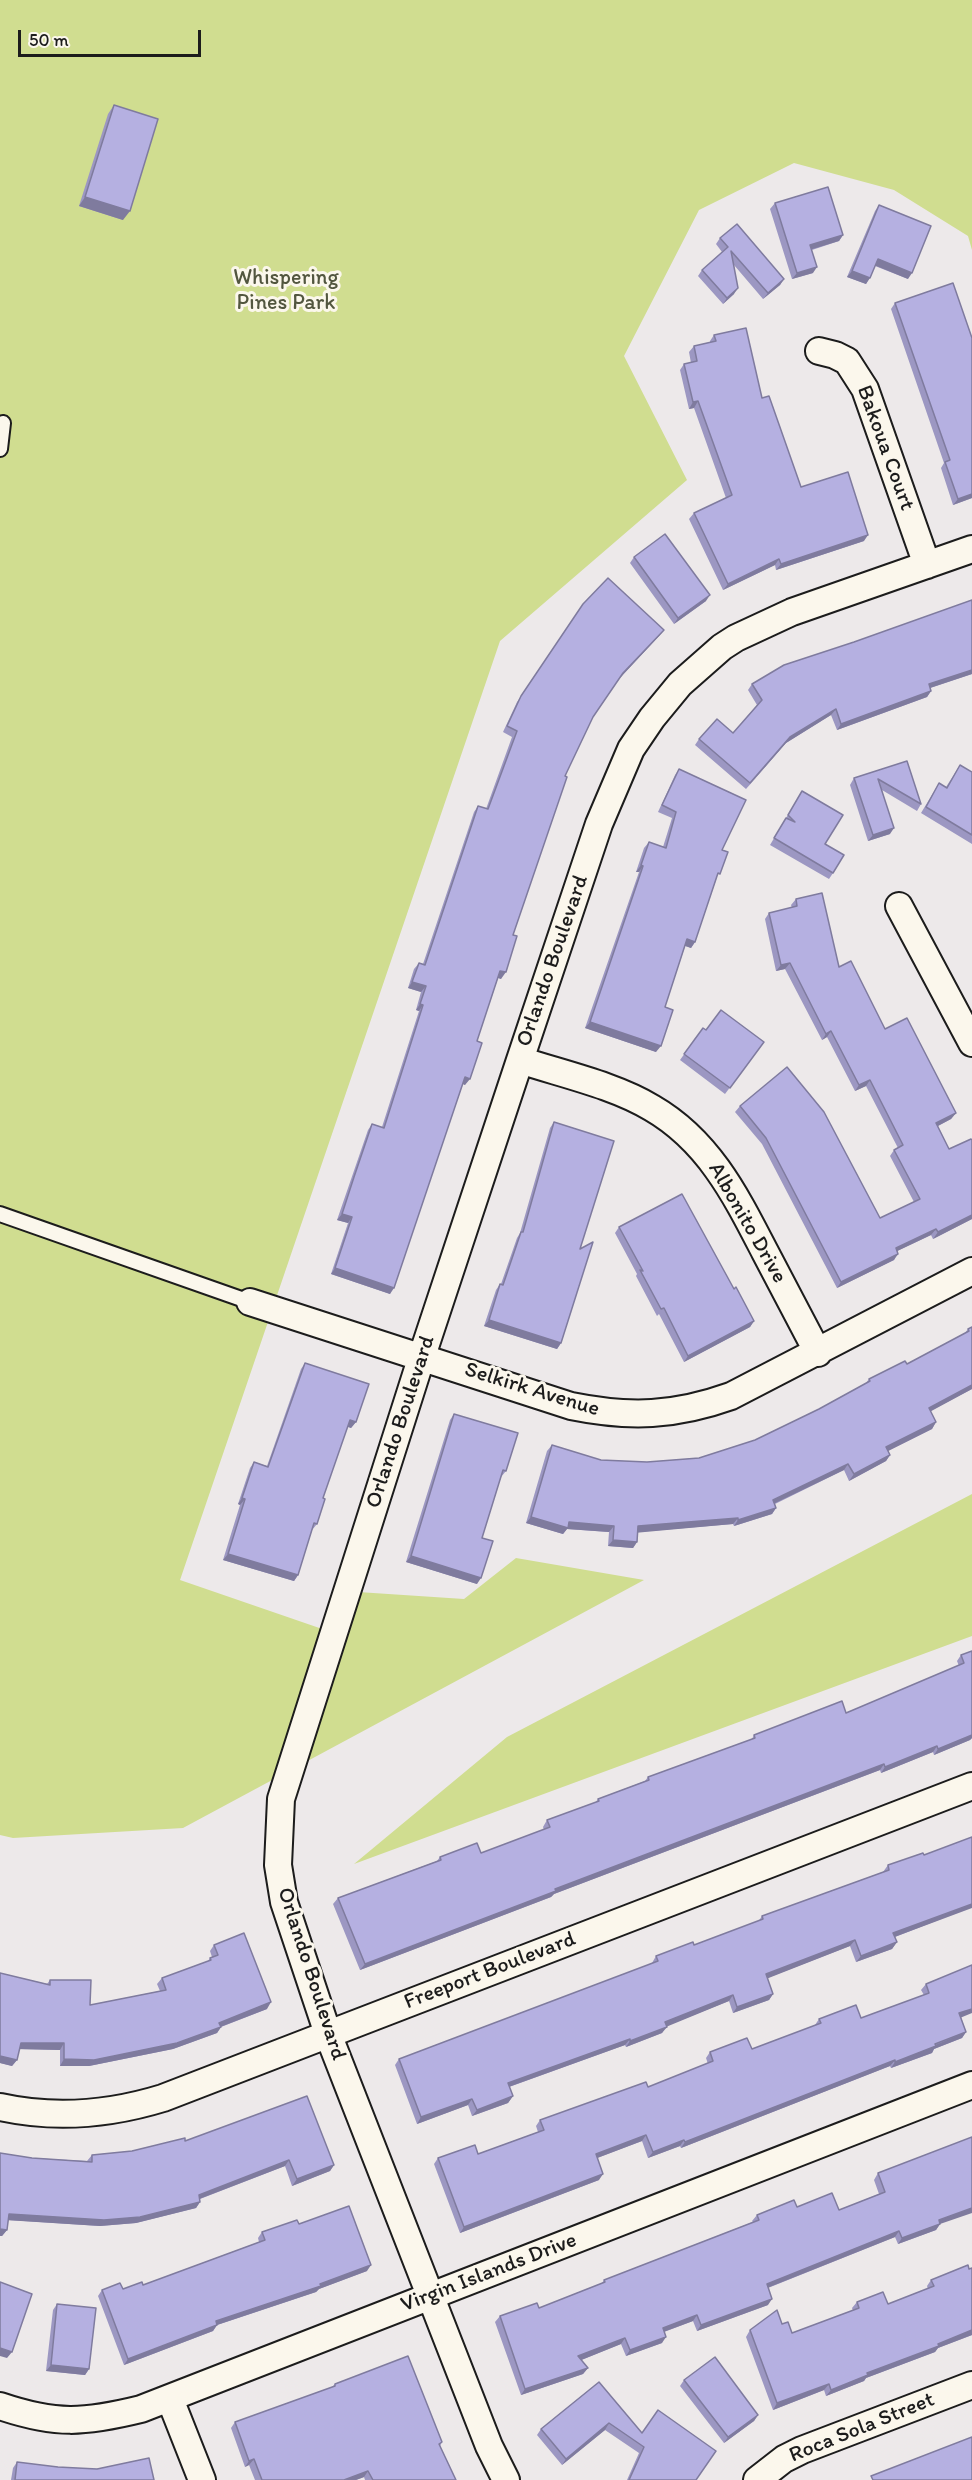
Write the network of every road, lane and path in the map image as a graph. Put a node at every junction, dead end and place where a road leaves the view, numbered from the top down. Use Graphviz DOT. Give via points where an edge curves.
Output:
graph roads {
  1 [pos="819,351"];
  2 [pos="3,423"];
  3 [pos="0,449"];
  4 [pos="972,549"];
  5 [pos="927,565"];
  6 [pos="899,906"];
  7 [pos="972,1043"];
  8 [pos="520,1060"];
  9 [pos="0,1214"];
  10 [pos="972,1271"];
  11 [pos="250,1302"];
  12 [pos="818,1353"];
  13 [pos="422,1356"];
  14 [pos="972,1786"];
  15 [pos="328,2034"];
  16 [pos="972,2085"];
  17 [pos="0,2107"];
  18 [pos="430,2296"];
  19 [pos="972,2385"];
  20 [pos="171,2399"];
  21 [pos="0,2406"];
  22 [pos="202,2480"];
  23 [pos="506,2480"];
  24 [pos="757,2480"];
  1 -- 5 [label="street, Bakoua Court" via="847,361 865,388"];
  2 -- 3 [label="lane"];
  4 -- 5 [label="street, Orlando Boulevard"];
  5 -- 8 [label="street, Orlando Boulevard" via="752,628 722,647 664,702 632,749 611,793"];
  6 -- 7 [label="street"];
  8 -- 12 [label="street, Albonito Drive" via="625,1094 651,1107 694,1140 735,1194"];
  8 -- 13 [label="street, Orlando Boulevard"];
  9 -- 11 [label="lane"];
  10 -- 12 [label="street, Selkirk Avenue"];
  11 -- 13 [label="street, Selkirk Avenue"];
  12 -- 13 [label="street, Selkirk Avenue" via="701,1407 637,1415 571,1406"];
  13 -- 15 [label="street, Orlando Boulevard" via="281,1799 278,1865 284,1902"];
  14 -- 15 [label="street, Freeport Boulevard"];
  15 -- 17 [label="street, Freeport Boulevard" via="135,2107 78,2113"];
  15 -- 18 [label="street, Orlando Boulevard"];
  16 -- 18 [label="street, Virgin Islands Drive"];
  18 -- 20 [label="street, Virgin Islands Drive"];
  18 -- 23 [label="street, Orlando Boulevard"];
  19 -- 24 [label="street, Roca Sola Street" via="802,2450"];
  20 -- 21 [label="street, Virgin Islands Drive" via="118,2415 74,2421 51,2420"];
  20 -- 22 [label="street"];
}
